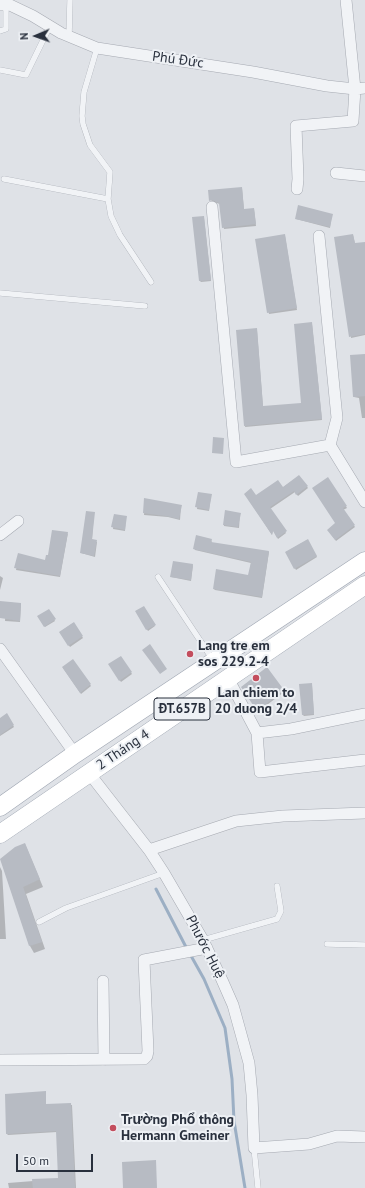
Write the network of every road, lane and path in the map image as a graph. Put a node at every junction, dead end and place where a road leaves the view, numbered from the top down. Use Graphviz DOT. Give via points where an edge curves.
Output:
graph roads {
  1 [pos="70,0"];
  2 [pos="346,0"];
  3 [pos="3,5"];
  4 [pos="50,26"];
  5 [pos="0,31"];
  6 [pos="69,36"];
  7 [pos="97,48"];
  8 [pos="0,70"];
  9 [pos="360,89"];
  10 [pos="336,173"];
  11 [pos="365,176"];
  12 [pos="4,179"];
  13 [pos="297,189"];
  14 [pos="108,199"];
  15 [pos="212,207"];
  16 [pos="319,236"];
  17 [pos="151,282"];
  18 [pos="0,293"];
  19 [pos="146,306"];
  20 [pos="330,445"];
  21 [pos="365,502"];
  22 [pos="18,521"];
  23 [pos="0,536"];
  24 [pos="365,561"];
  25 [pos="158,577"];
  26 [pos="365,585"];
  27 [pos="0,648"];
  28 [pos="214,662"];
  29 [pos="228,678"];
  30 [pos="365,714"];
  31 [pos="258,733"];
  32 [pos="75,754"];
  33 [pos="365,760"];
  34 [pos="89,773"];
  35 [pos="0,807"];
  36 [pos="365,813"];
  37 [pos="0,834"];
  38 [pos="149,850"];
  39 [pos="164,873"];
  40 [pos="277,886"];
  41 [pos="39,922"];
  42 [pos="205,944"];
  43 [pos="327,944"];
  44 [pos="365,945"];
  45 [pos="103,981"];
  46 [pos="0,1060"];
  47 [pos="104,1060"];
  48 [pos="365,1137"];
  49 [pos="254,1148"];
  50 [pos="258,1188"];
  1 -- 6 [label="lane"];
  2 -- 9 [label="street"];
  3 -- 4 [label="street, Phú Đức" via="10,5"];
  3 -- 5 [label="lane" via="6,29"];
  4 -- 6 [label="street, Phú Đức"];
  4 -- 8 [label="lane" via="26,75"];
  6 -- 7 [label="street, Phú Đức"];
  7 -- 9 [label="street, Phú Đức"];
  7 -- 14 [label="lane" via="84,92 82,116 90,145 110,172"];
  9 -- 13 [label="street" via="354,121 296,126"];
  10 -- 11 [label="street"];
  12 -- 14 [label="lane"];
  14 -- 17 [label="lane" via="111,216 120,235"];
  15 -- 20 [label="street" via="236,462"];
  16 -- 20 [label="street" via="337,418"];
  18 -- 19 [label="lane"];
  20 -- 21 [label="street"];
  22 -- 23 [label="street"];
  24 -- 28 [label="main road, 2 Tháng 4 / ĐT.657B"];
  25 -- 28 [label="lane"];
  26 -- 29 [label="main road, 2 Tháng 4 / ĐT.657B"];
  27 -- 32 [label="street"];
  28 -- 32 [label="main road, 2 Tháng 4 / ĐT.657B"];
  29 -- 31 [label="street"];
  29 -- 34 [label="main road, 2 Tháng 4 / ĐT.657B"];
  30 -- 31 [label="street"];
  31 -- 33 [label="street" via="260,772"];
  32 -- 35 [label="main road, 2 Tháng 4 / ĐT.657B"];
  34 -- 37 [label="main road, 2 Tháng 4 / ĐT.657B"];
  34 -- 38 [label="street, Phước Huệ"];
  36 -- 38 [label="street" via="283,816 236,822"];
  38 -- 39 [label="street, Phước Huệ"];
  39 -- 41 [label="lane" via="66,908"];
  39 -- 42 [label="street, Phước Huệ"];
  40 -- 42 [label="lane" via="281,910 277,919"];
  42 -- 47 [label="street" via="144,960 148,1056 139,1060"];
  42 -- 49 [label="street, Phước Huệ" via="233,1005 249,1063"];
  43 -- 44 [label="lane"];
  45 -- 47 [label="street"];
  46 -- 47 [label="street"];
  48 -- 49 [label="street" via="337,1136 310,1144"];
  49 -- 50 [label="lane"];
}
